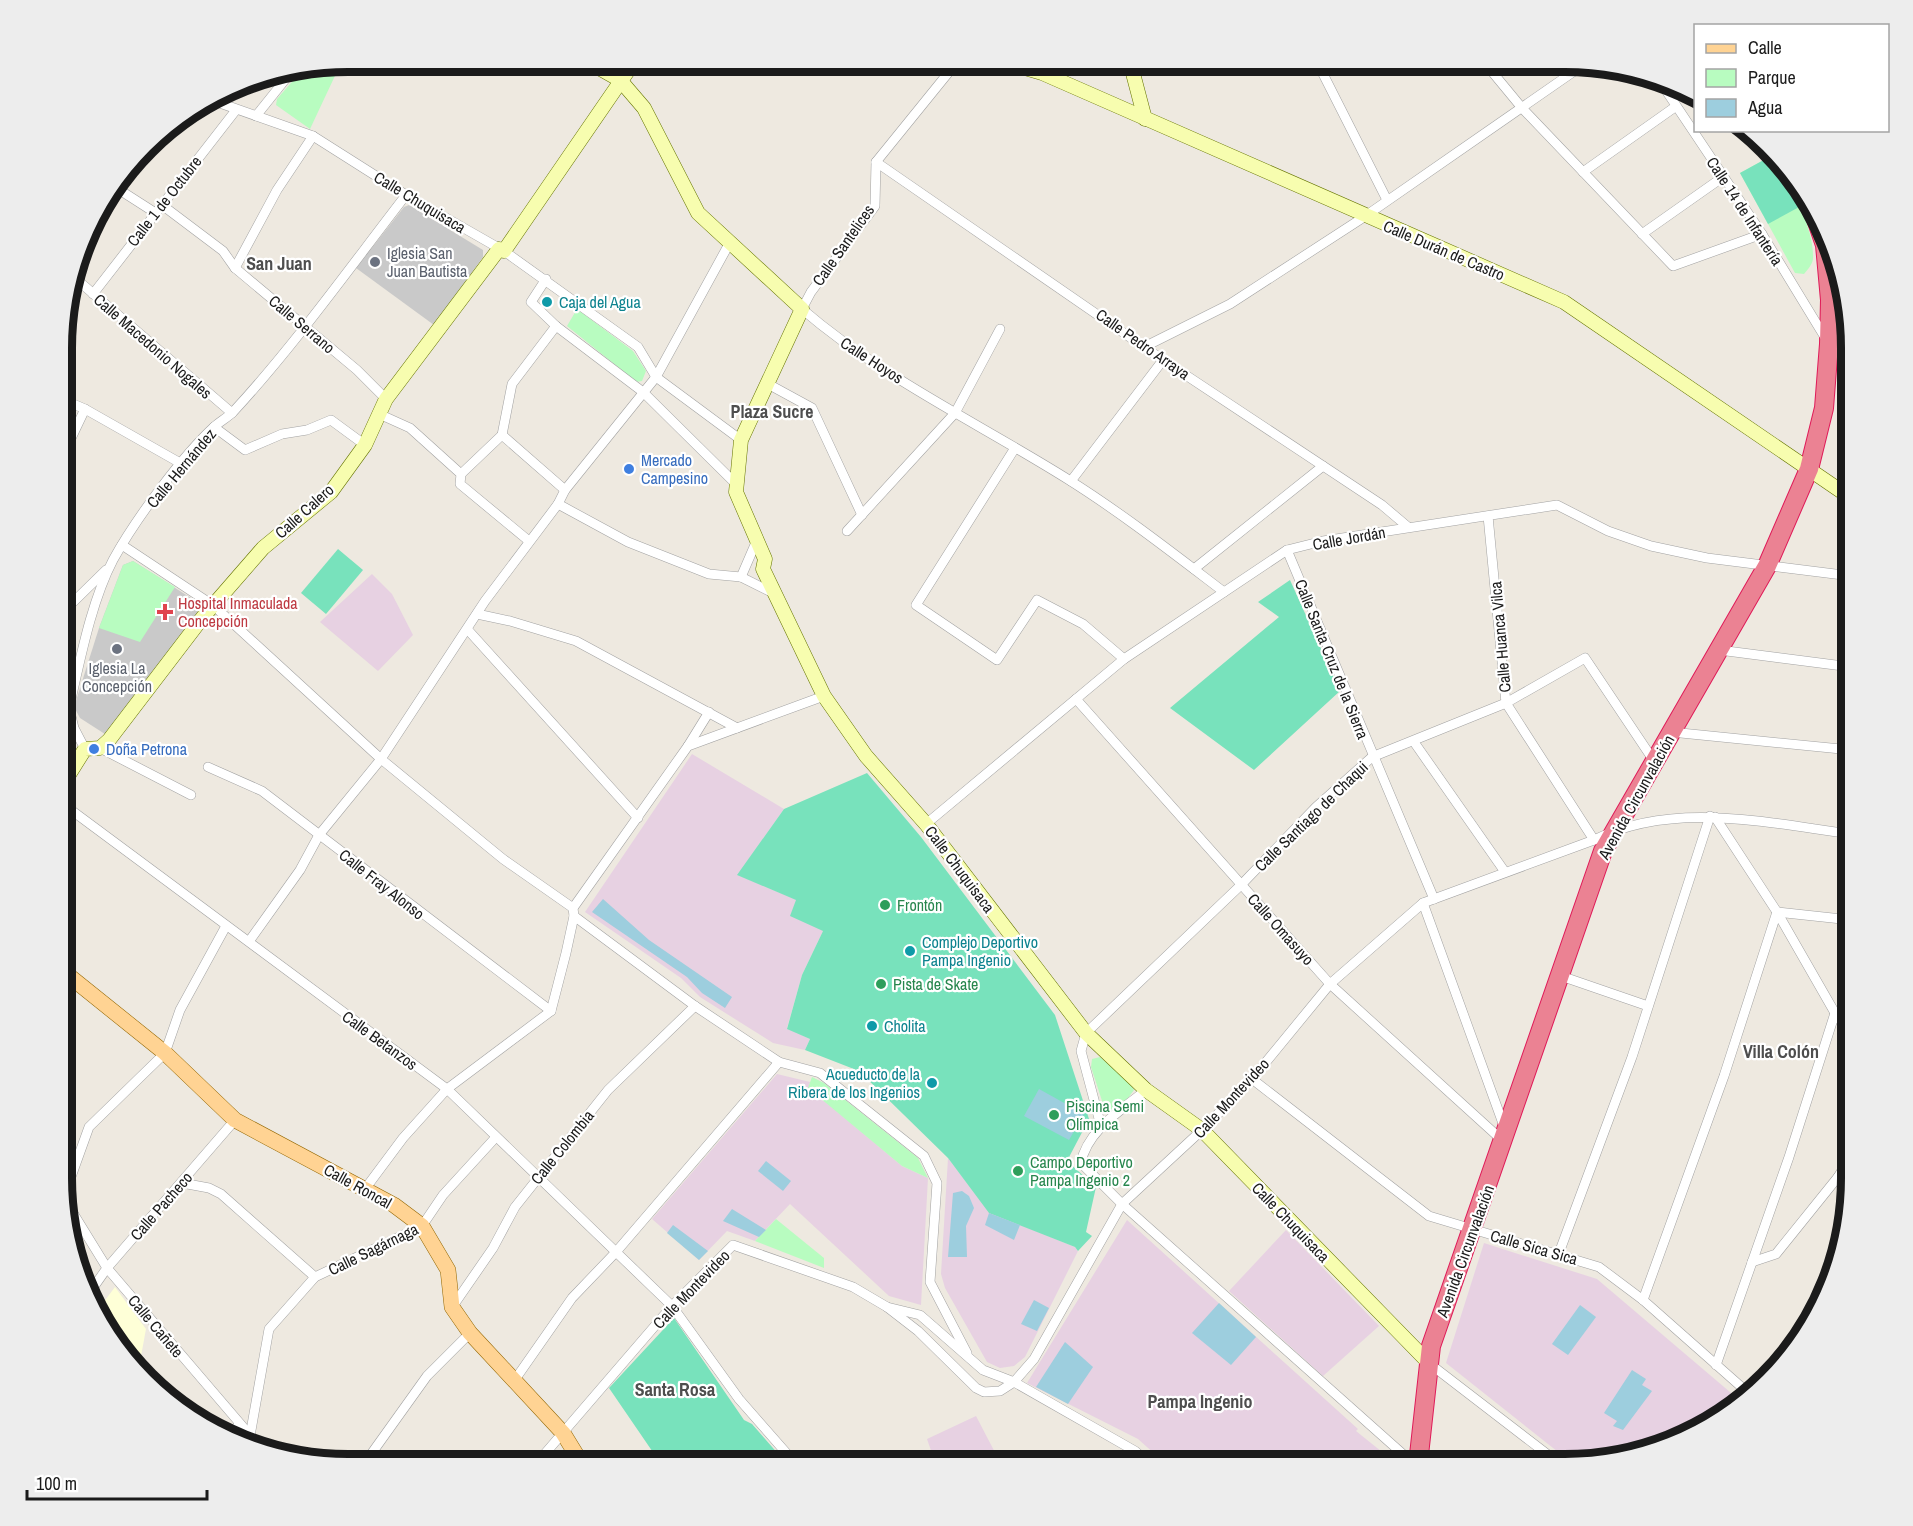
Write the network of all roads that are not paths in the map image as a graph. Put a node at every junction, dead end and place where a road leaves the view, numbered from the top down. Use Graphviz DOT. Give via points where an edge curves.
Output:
graph roads {
  1 [pos="606,72"];
  2 [pos="626,72"];
  3 [pos="949,72"];
  4 [pos="1039,72"];
  5 [pos="1133,72"];
  6 [pos="1322,72"];
  7 [pos="1492,72"];
  8 [pos="1573,72"];
  9 [pos="1042,73"];
  10 [pos="286,79"];
  11 [pos="620,80"];
  12 [pos="1666,92"];
  13 [pos="221,104"];
  14 [pos="1676,107"];
  15 [pos="1522,108"];
  16 [pos="236,110"];
  17 [pos="256,116"];
  18 [pos="1145,119"];
  19 [pos="313,136"];
  20 [pos="876,162"];
  21 [pos="1582,172"];
  22 [pos="1723,177"];
  23 [pos="122,190"];
  24 [pos="406,195"];
  25 [pos="1387,200"];
  26 [pos="158,208"];
  27 [pos="1364,217"];
  28 [pos="1642,234"];
  29 [pos="1762,234"];
  30 [pos="729,244"];
  31 [pos="501,250"];
  32 [pos="1826,261"];
  33 [pos="235,268"];
  34 [pos="546,279"];
  35 [pos="80,282"];
  36 [pos="93,294"];
  37 [pos="802,309"];
  38 [pos="304,326"];
  39 [pos="556,326"];
  40 [pos="1000,329"];
  41 [pos="1829,344"];
  42 [pos="1146,346"];
  43 [pos="1841,349"];
  44 [pos="1163,360"];
  45 [pos="656,377"];
  46 [pos="768,384"];
  47 [pos="643,392"];
  48 [pos="386,399"];
  49 [pos="72,403"];
  50 [pos="85,409"];
  51 [pos="232,413"];
  52 [pos="955,413"];
  53 [pos="380,414"];
  54 [pos="214,427"];
  55 [pos="502,435"];
  56 [pos="72,436"];
  57 [pos="741,440"];
  58 [pos="365,446"];
  59 [pos="1015,448"];
  60 [pos="182,464"];
  61 [pos="1323,466"];
  62 [pos="1809,469"];
  63 [pos="461,474"];
  64 [pos="1071,481"];
  65 [pos="737,485"];
  66 [pos="565,490"];
  67 [pos="1841,491"];
  68 [pos="558,504"];
  69 [pos="862,515"];
  70 [pos="1488,516"];
  71 [pos="1408,527"];
  72 [pos="847,531"];
  73 [pos="757,540"];
  74 [pos="529,541"];
  75 [pos="122,545"];
  76 [pos="1287,550"];
  77 [pos="112,562"];
  78 [pos="1767,566"];
  79 [pos="1194,569"];
  80 [pos="1841,575"];
  81 [pos="741,577"];
  82 [pos="1224,592"];
  83 [pos="774,594"];
  84 [pos="72,604"];
  85 [pos="214,606"];
  86 [pos="477,614"];
  87 [pos="468,630"];
  88 [pos="1719,650"];
  89 [pos="1124,659"];
  90 [pos="1841,666"];
  91 [pos="824,696"];
  92 [pos="72,697"];
  93 [pos="1076,699"];
  94 [pos="1506,703"];
  95 [pos="709,712"];
  96 [pos="72,720"];
  97 [pos="737,728"];
  98 [pos="1671,732"];
  99 [pos="1414,742"];
  100 [pos="688,746"];
  101 [pos="100,748"];
  102 [pos="85,749"];
  103 [pos="1841,749"];
  104 [pos="1372,757"];
  105 [pos="381,759"];
  106 [pos="1654,761"];
  107 [pos="208,766"];
  108 [pos="72,770"];
  109 [pos="191,795"];
  110 [pos="72,811"];
  111 [pos="1712,816"];
  112 [pos="638,818"];
  113 [pos="926,824"];
  114 [pos="1615,830"];
  115 [pos="1841,833"];
  116 [pos="320,835"];
  117 [pos="1594,840"];
  118 [pos="1505,873"];
  119 [pos="1241,885"];
  120 [pos="1434,899"];
  121 [pos="1423,903"];
  122 [pos="573,912"];
  123 [pos="1778,912"];
  124 [pos="1841,919"];
  125 [pos="226,926"];
  126 [pos="250,940"];
  127 [pos="1558,975"];
  128 [pos="72,978"];
  129 [pos="1330,984"];
  130 [pos="695,1006"];
  131 [pos="1648,1006"];
  132 [pos="551,1011"];
  133 [pos="1835,1014"];
  134 [pos="1841,1022"];
  135 [pos="1086,1033"];
  136 [pos="165,1053"];
  137 [pos="780,1062"];
  138 [pos="1252,1079"];
  139 [pos="447,1089"];
  140 [pos="1146,1090"];
  141 [pos="235,1120"];
  142 [pos="1101,1126"];
  143 [pos="1202,1130"];
  144 [pos="496,1137"];
  145 [pos="1505,1137"];
  146 [pos="72,1172"];
  147 [pos="1841,1172"];
  148 [pos="538,1176"];
  149 [pos="1838,1177"];
  150 [pos="1841,1180"];
  151 [pos="182,1183"];
  152 [pos="365,1189"];
  153 [pos="1122,1204"];
  154 [pos="74,1216"];
  155 [pos="422,1226"];
  156 [pos="1473,1230"];
  157 [pos="616,1252"];
  158 [pos="1559,1253"];
  159 [pos="1752,1262"];
  160 [pos="107,1268"];
  161 [pos="315,1277"];
  162 [pos="94,1286"];
  163 [pos="1643,1300"];
  164 [pos="452,1306"];
  165 [pos="672,1306"];
  166 [pos="887,1307"];
  167 [pos="470,1333"];
  168 [pos="970,1357"];
  169 [pos="1430,1364"];
  170 [pos="1716,1365"];
  171 [pos="514,1381"];
  172 [pos="1014,1382"];
  173 [pos="1743,1388"];
  174 [pos="240,1424"];
  175 [pos="235,1429"];
  176 [pos="563,1433"];
  177 [pos="250,1436"];
  178 [pos="371,1454"];
  179 [pos="545,1454"];
  180 [pos="576,1454"];
  181 [pos="787,1454"];
  182 [pos="1138,1454"];
  183 [pos="1405,1454"];
  184 [pos="1417,1454"];
  185 [pos="1547,1454"];
  1 -- 11 [label="main road, Calle Hoyos"];
  2 -- 11 [label="main road, Calle Calero"];
  3 -- 20 [label="street"];
  4 -- 9 [label="main road, Calle Durán de Castro"];
  5 -- 18 [label="main road"];
  6 -- 25 [label="street"];
  7 -- 15 [label="street"];
  8 -- 15 [label="street"];
  9 -- 18 [label="main road, Calle Durán de Castro"];
  10 -- 17 [label="street"];
  11 -- 30 [label="main road, Calle Hoyos" via="644,108 698,213"];
  11 -- 31 [label="main road, Calle Calero"];
  12 -- 14 [label="street, Calle 14 de Infantería"];
  13 -- 16 [label="street, Calle Chuquisaca"];
  14 -- 21 [label="street"];
  14 -- 22 [label="street, Calle 14 de Infantería"];
  15 -- 21 [label="street"];
  15 -- 25 [label="street"];
  16 -- 17 [label="street, Calle Chuquisaca"];
  16 -- 26 [label="street, Calle 1 de Octubre"];
  17 -- 19 [label="street, Calle Chuquisaca"];
  18 -- 27 [label="main road, Calle Durán de Castro"];
  19 -- 24 [label="street, Calle Chuquisaca"];
  19 -- 33 [label="street" via="277,190"];
  20 -- 37 [label="street, Calle Santelices" via="874,206"];
  20 -- 42 [label="street, Calle Pedro Arraya"];
  21 -- 28 [label="street"];
  22 -- 28 [label="street"];
  22 -- 29 [label="street, Calle 14 de Infantería"];
  23 -- 26 [label="street, Calle Serrano"];
  24 -- 31 [label="street, Calle Chuquisaca"];
  24 -- 38 [label="street, Calle Hernández"];
  25 -- 27 [label="street"];
  26 -- 33 [label="street, Calle Serrano" via="223,252"];
  26 -- 36 [label="street, Calle 1 de Octubre"];
  27 -- 42 [label="street" via="1230,304"];
  27 -- 62 [label="main road, Calle Durán de Castro" via="1564,302"];
  28 -- 29 [label="street" via="1673,266"];
  29 -- 41 [label="street, Calle 14 de Infantería"];
  30 -- 37 [label="main road, Calle Hoyos"];
  30 -- 45 [label="street"];
  31 -- 34 [label="street, Calle Chuquisaca"];
  31 -- 48 [label="main road, Calle Calero"];
  32 -- 41 [label="highway, Avenida Circunvalación"];
  33 -- 38 [label="street, Calle Serrano"];
  34 -- 39 [label="street, Calle Chuquisaca" via="531,302"];
  34 -- 45 [label="street, Calle Chuquisaca" via="638,347"];
  35 -- 36 [label="street, Calle Macedonio Nogales"];
  36 -- 51 [label="street, Calle Macedonio Nogales"];
  37 -- 46 [label="main road, Calle Santelices"];
  37 -- 52 [label="street, Calle Hoyos" via="831,334"];
  38 -- 48 [label="street, Calle Serrano"];
  38 -- 51 [label="street, Calle Hernández"];
  39 -- 47 [label="street, Calle Chuquisaca"];
  39 -- 55 [label="street" via="512,384"];
  40 -- 52 [label="street"];
  41 -- 43 [label="street"];
  41 -- 62 [label="highway, Avenida Circunvalación" via="1824,408"];
  42 -- 44 [label="street, Calle Pedro Arraya"];
  44 -- 61 [label="street, Calle Pedro Arraya"];
  44 -- 64 [label="street"];
  45 -- 47 [label="street"];
  45 -- 57 [label="street, Calle Chuquisaca"];
  46 -- 57 [label="main road, Calle Santelices"];
  46 -- 69 [label="street" via="812,408"];
  47 -- 65 [label="street, Calle Chuquisaca"];
  47 -- 66 [label="street"];
  48 -- 53 [label="main road, Calle Calero"];
  49 -- 50 [label="street"];
  50 -- 56 [label="street"];
  50 -- 60 [label="street"];
  51 -- 54 [label="street, Calle Hernández"];
  52 -- 59 [label="street, Calle Hoyos"];
  52 -- 69 [label="street"];
  53 -- 58 [label="main road, Calle Calero"];
  53 -- 63 [label="street" via="410,428"];
  54 -- 58 [label="street" via="245,450 331,420"];
  54 -- 60 [label="street, Calle Hernández"];
  55 -- 63 [label="street"];
  55 -- 66 [label="street"];
  57 -- 65 [label="main road, Calle Chuquisaca"];
  58 -- 85 [label="main road, Calle Calero" via="331,492 262,548"];
  59 -- 64 [label="street, Calle Hoyos"];
  59 -- 89 [label="street" via="916,605 997,660 1037,600 1083,624"];
  60 -- 75 [label="street, Calle Hernández"];
  61 -- 71 [label="street, Calle Pedro Arraya"];
  61 -- 79 [label="street"];
  62 -- 67 [label="main road, Calle Durán de Castro"];
  62 -- 78 [label="highway, Avenida Circunvalación"];
  63 -- 74 [label="street" via="460,484"];
  64 -- 79 [label="street, Calle Hoyos"];
  65 -- 73 [label="main road, Calle Chuquisaca" via="736,492"];
  66 -- 68 [label="street"];
  68 -- 74 [label="street"];
  68 -- 81 [label="street" via="628,542 709,574"];
  69 -- 72 [label="street"];
  70 -- 71 [label="street, Calle Jordán"];
  70 -- 78 [label="street, Calle Jordán" via="1557,505 1608,531 1651,546"];
  70 -- 94 [label="street, Calle Huanca Vilca"];
  71 -- 76 [label="street, Calle Jordán"];
  73 -- 81 [label="street"];
  73 -- 83 [label="main road, Calle Chuquisaca"];
  74 -- 86 [label="street"];
  75 -- 77 [label="street, Calle Hernández"];
  75 -- 85 [label="street"];
  76 -- 82 [label="street, Calle Jordán"];
  76 -- 104 [label="street, Calle Santa Cruz de la Sierra"];
  77 -- 84 [label="street"];
  77 -- 92 [label="street, Calle Hernández"];
  78 -- 80 [label="street, Calle Jordán"];
  78 -- 88 [label="highway, Avenida Circunvalación"];
  79 -- 82 [label="street, Calle Hoyos"];
  81 -- 83 [label="street"];
  82 -- 89 [label="street, Calle Jordán"];
  83 -- 91 [label="main road, Calle Chuquisaca"];
  85 -- 101 [label="main road, Calle Calero"];
  85 -- 105 [label="street"];
  86 -- 87 [label="street"];
  86 -- 95 [label="street" via="576,641"];
  87 -- 105 [label="street"];
  87 -- 112 [label="street"];
  88 -- 90 [label="street"];
  88 -- 98 [label="highway, Avenida Circunvalación"];
  89 -- 93 [label="street, Calle Jordán"];
  91 -- 97 [label="street"];
  91 -- 113 [label="main road, Calle Chuquisaca" via="866,756"];
  93 -- 113 [label="street, Calle Jordán"];
  93 -- 119 [label="street, Calle Omasuyo"];
  94 -- 99 [label="street, Calle Santiago de Chaqui"];
  94 -- 106 [label="street, Calle Santiago de Chaqui" via="1586,658"];
  94 -- 117 [label="street, Calle Huanca Vilca"];
  95 -- 97 [label="street"];
  95 -- 100 [label="street"];
  96 -- 102 [label="street, Calle Hernández"];
  97 -- 100 [label="street"];
  98 -- 103 [label="street"];
  98 -- 106 [label="highway, Avenida Circunvalación"];
  99 -- 104 [label="street, Calle Santiago de Chaqui"];
  99 -- 118 [label="street"];
  100 -- 112 [label="street"];
  101 -- 102 [label="main road"];
  101 -- 109 [label="street"];
  102 -- 108 [label="main road"];
  104 -- 119 [label="street, Calle Santiago de Chaqui" via="1316,807"];
  104 -- 120 [label="street, Calle Santa Cruz de la Sierra"];
  105 -- 116 [label="street"];
  105 -- 122 [label="street"];
  106 -- 114 [label="highway, Avenida Circunvalación"];
  107 -- 116 [label="street, Calle Fray Alonso" via="262,791"];
  110 -- 125 [label="street, Calle Betanzos"];
  111 -- 114 [label="street, Calle Montevideo" via="1641,823"];
  111 -- 115 [label="street, Calle Montevideo"];
  111 -- 123 [label="street"];
  111 -- 131 [label="street"];
  112 -- 122 [label="street"];
  113 -- 135 [label="main road, Calle Chuquisaca"];
  114 -- 117 [label="street, Calle Montevideo"];
  114 -- 127 [label="highway, Avenida Circunvalación" via="1603,851"];
  116 -- 126 [label="street"];
  116 -- 132 [label="street, Calle Fray Alonso"];
  117 -- 118 [label="street, Calle Montevideo"];
  118 -- 120 [label="street, Calle Montevideo"];
  119 -- 129 [label="street, Calle Omasuyo"];
  119 -- 135 [label="street, Calle Santiago de Chaqui"];
  120 -- 121 [label="street, Calle Montevideo"];
  121 -- 129 [label="street, Calle Montevideo"];
  121 -- 145 [label="street"];
  122 -- 130 [label="street"];
  122 -- 132 [label="street"];
  123 -- 124 [label="street"];
  123 -- 133 [label="street"];
  123 -- 163 [label="street"];
  125 -- 126 [label="street, Calle Betanzos"];
  125 -- 136 [label="street" via="180,1010"];
  126 -- 139 [label="street, Calle Betanzos"];
  127 -- 131 [label="street"];
  127 -- 145 [label="highway, Avenida Circunvalación"];
  128 -- 136 [label="main road, Calle Roncal"];
  129 -- 138 [label="street, Calle Montevideo"];
  129 -- 145 [label="street, Calle Omasuyo"];
  130 -- 137 [label="street"];
  130 -- 148 [label="street, Calle Colombia" via="608,1090"];
  131 -- 158 [label="street"];
  132 -- 139 [label="street"];
  133 -- 134 [label="street"];
  133 -- 159 [label="street"];
  135 -- 140 [label="main road, Calle Chuquisaca"];
  135 -- 142 [label="street" via="1081,1051"];
  136 -- 141 [label="main road, Calle Roncal"];
  136 -- 146 [label="street" via="88,1127"];
  137 -- 157 [label="street"];
  137 -- 168 [label="street" via="820,1073 924,1156 937,1183 930,1282"];
  138 -- 143 [label="street, Calle Montevideo"];
  138 -- 156 [label="street, Calle Sica Sica" via="1429,1216"];
  139 -- 144 [label="street, Calle Betanzos"];
  139 -- 152 [label="street"];
  140 -- 142 [label="street"];
  140 -- 143 [label="main road, Calle Chuquisaca"];
  141 -- 151 [label="street, Calle Pacheco"];
  141 -- 152 [label="main road, Calle Roncal"];
  142 -- 153 [label="street" via="1081,1163"];
  143 -- 153 [label="street, Calle Montevideo"];
  143 -- 169 [label="main road, Calle Chuquisaca"];
  144 -- 148 [label="street, Calle Betanzos"];
  144 -- 155 [label="street, Calle Sagárnaga" via="443,1195"];
  145 -- 156 [label="highway, Avenida Circunvalación"];
  147 -- 149 [label="street"];
  148 -- 157 [label="street, Calle Betanzos"];
  148 -- 164 [label="street, Calle Colombia"];
  149 -- 150 [label="street"];
  149 -- 159 [label="street" via="1776,1254"];
  151 -- 160 [label="street, Calle Pacheco"];
  151 -- 161 [label="street" via="221,1194"];
  152 -- 155 [label="main road, Calle Roncal"];
  153 -- 172 [label="street, Calle Montevideo" via="1034,1359"];
  153 -- 183 [label="street"];
  154 -- 160 [label="street, Calle Cañete"];
  155 -- 161 [label="street, Calle Sagárnaga"];
  155 -- 164 [label="main road, Calle Roncal" via="448,1270"];
  156 -- 158 [label="street, Calle Sica Sica"];
  156 -- 169 [label="highway, Avenida Circunvalación" via="1431,1346"];
  157 -- 165 [label="street, Calle Betanzos"];
  157 -- 171 [label="street" via="572,1298"];
  158 -- 163 [label="street, Calle Sica Sica" via="1599,1267"];
  159 -- 170 [label="street"];
  160 -- 162 [label="street, Calle Pacheco"];
  160 -- 174 [label="street, Calle Cañete"];
  161 -- 177 [label="street, Calle Sagárnaga" via="269,1329"];
  163 -- 170 [label="street, Calle Sica Sica"];
  164 -- 167 [label="main road, Calle Roncal"];
  165 -- 166 [label="street, Calle Montevideo" via="733,1245 853,1287"];
  165 -- 176 [label="street, Calle Montevideo"];
  165 -- 181 [label="street, Calle Betanzos" via="739,1400"];
  166 -- 168 [label="street, Calle Montevideo" via="920,1315"];
  166 -- 172 [label="street" via="976,1388 1000,1391"];
  167 -- 171 [label="main road, Calle Roncal"];
  167 -- 178 [label="street" via="427,1376"];
  168 -- 172 [label="street, Calle Montevideo" via="983,1370"];
  169 -- 184 [label="highway, Avenida Circunvalación"];
  169 -- 185 [label="street, Calle Chuquisaca"];
  170 -- 173 [label="street, Calle Sica Sica"];
  171 -- 176 [label="main road, Calle Roncal"];
  172 -- 182 [label="street, Calle Montevideo"];
  174 -- 175 [label="street"];
  174 -- 177 [label="street, Calle Cañete"];
  176 -- 179 [label="street, Calle Montevideo"];
  176 -- 180 [label="main road, Calle Roncal"];
}
